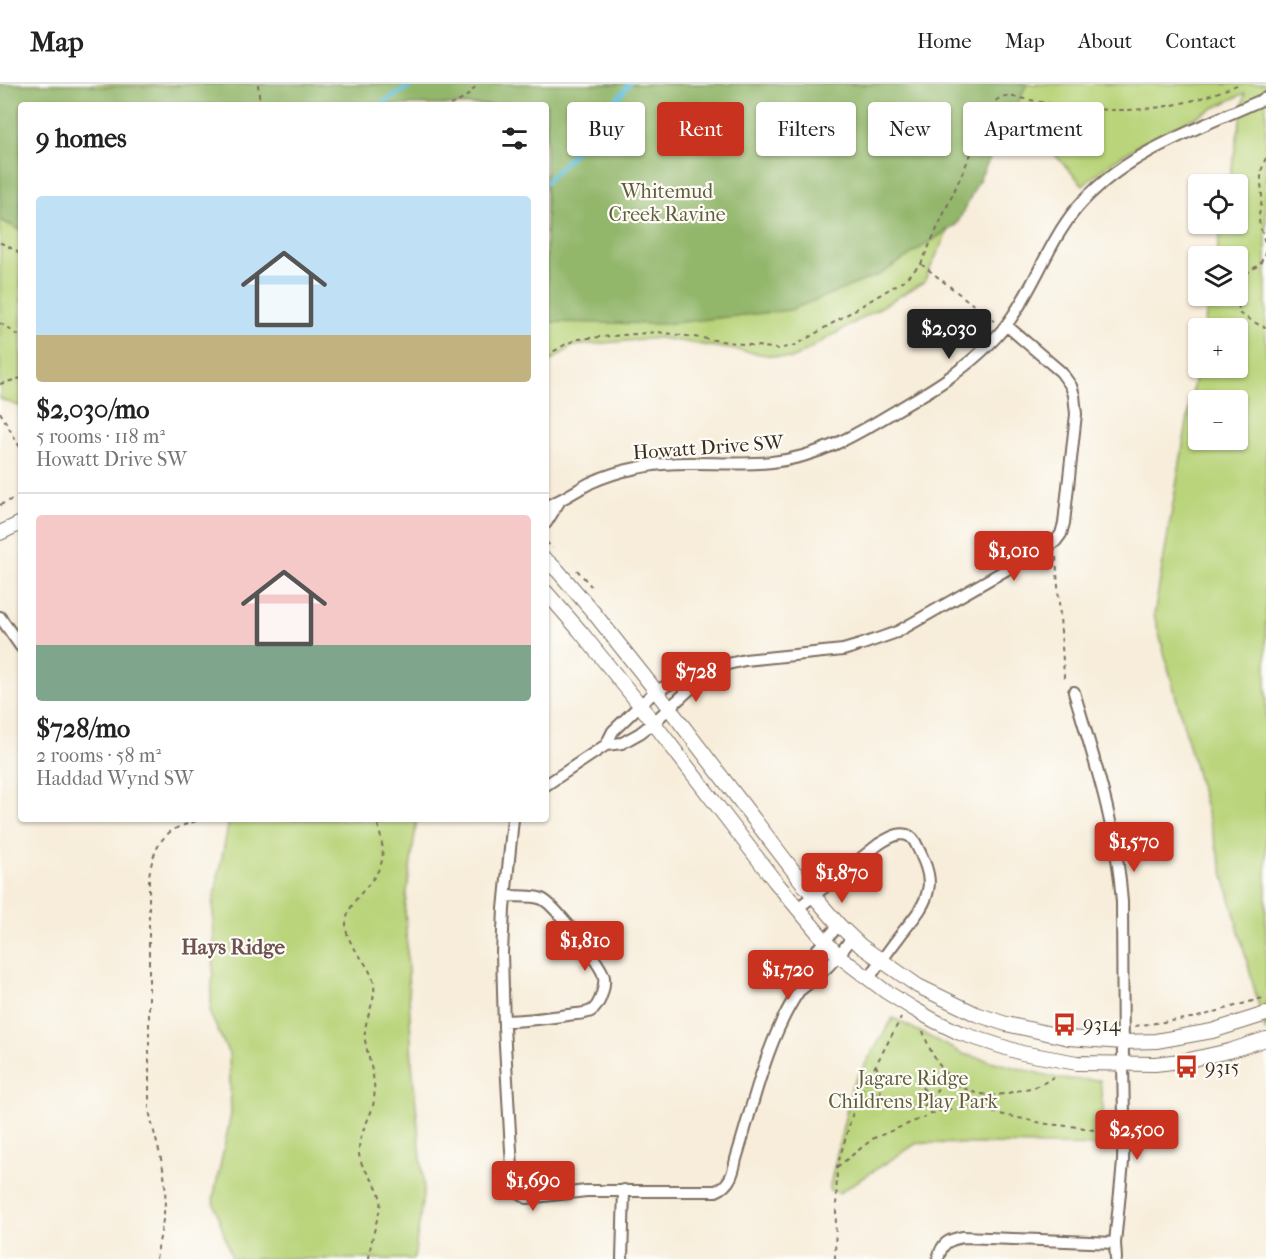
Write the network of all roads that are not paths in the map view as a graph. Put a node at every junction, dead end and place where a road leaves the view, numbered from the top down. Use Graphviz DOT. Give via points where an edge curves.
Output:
graph roads {
  1 [pos="1266,98"];
  2 [pos="1005,327"];
  3 [pos="559,502"];
  4 [pos="549,505"];
  5 [pos="549,518"];
  6 [pos="18,524"];
  7 [pos="0,533"];
  8 [pos="549,563"];
  9 [pos="549,595"];
  10 [pos="0,616"];
  11 [pos="18,643"];
  12 [pos="698,676"];
  13 [pos="656,692"];
  14 [pos="1074,692"];
  15 [pos="640,705"];
  16 [pos="669,709"];
  17 [pos="653,723"];
  18 [pos="606,745"];
  19 [pos="549,783"];
  20 [pos="513,822"];
  21 [pos="506,896"];
  22 [pos="814,896"];
  23 [pos="798,908"];
  24 [pos="839,925"];
  25 [pos="852,938"];
  26 [pos="825,941"];
  27 [pos="839,956"];
  28 [pos="882,961"];
  29 [pos="869,978"];
  30 [pos="799,992"];
  31 [pos="1266,1014"];
  32 [pos="504,1020"];
  33 [pos="1266,1039"];
  34 [pos="1122,1042"];
  35 [pos="1122,1064"];
  36 [pos="624,1190"];
  37 [pos="1115,1243"];
  38 [pos="622,1259"];
  39 [pos="938,1259"];
  40 [pos="1116,1259"];
  1 -- 2 [label="street, Howatt Drive SW" via="1154,148 1100,185 1055,238"];
  2 -- 3 [label="street, Howatt Drive SW" via="947,379 828,448 774,462 638,467 597,480"];
  2 -- 12 [label="street" via="1061,372 1074,395 1076,414 1064,522 1055,542 897,632 843,650 746,660"];
  3 -- 4 [label="street, Howatt Drive SW"];
  3 -- 5 [label="street, Howatt Drive SW"];
  6 -- 7 [label="street"];
  8 -- 13 [label="street" via="575,589"];
  9 -- 15 [label="street"];
  10 -- 11 [label="street"];
  12 -- 13 [label="street" via="682,678"];
  12 -- 16 [label="street"];
  13 -- 15 [label="street"];
  13 -- 16 [label="street"];
  14 -- 34 [label="street" via="1117,851 1122,902"];
  15 -- 17 [label="street"];
  15 -- 18 [label="street" via="613,731"];
  16 -- 17 [label="street"];
  16 -- 22 [label="street"];
  17 -- 18 [label="street" via="622,743"];
  17 -- 23 [label="street"];
  18 -- 19 [label="street"];
  20 -- 21 [label="street"];
  21 -- 32 [label="street" via="502,953"];
  21 -- 32 [label="street" via="542,899 551,905 604,976 600,998 590,1011"];
  22 -- 23 [label="street"];
  22 -- 24 [label="street"];
  22 -- 28 [label="street" via="894,835 913,838 928,873 929,888 924,903"];
  23 -- 26 [label="street"];
  24 -- 25 [label="street"];
  24 -- 26 [label="street"];
  25 -- 27 [label="street"];
  25 -- 28 [label="street"];
  26 -- 27 [label="street"];
  26 -- 30 [label="street" via="803,969"];
  27 -- 29 [label="street"];
  27 -- 30 [label="street"];
  28 -- 29 [label="street"];
  28 -- 34 [label="street" via="918,986 976,1014 1069,1038"];
  29 -- 35 [label="street" via="935,1022 960,1033 1047,1058"];
  30 -- 36 [label="street" via="777,1031 733,1173 724,1188"];
  31 -- 34 [label="street" via="1185,1037"];
  32 -- 36 [label="street" via="512,1168 518,1193 527,1198"];
  33 -- 35 [label="street" via="1189,1060"];
  34 -- 35 [label="street"];
  35 -- 37 [label="street" via="1124,1136"];
  36 -- 38 [label="street"];
  37 -- 39 [label="street" via="963,1237 941,1247"];
  37 -- 40 [label="street"];
}
